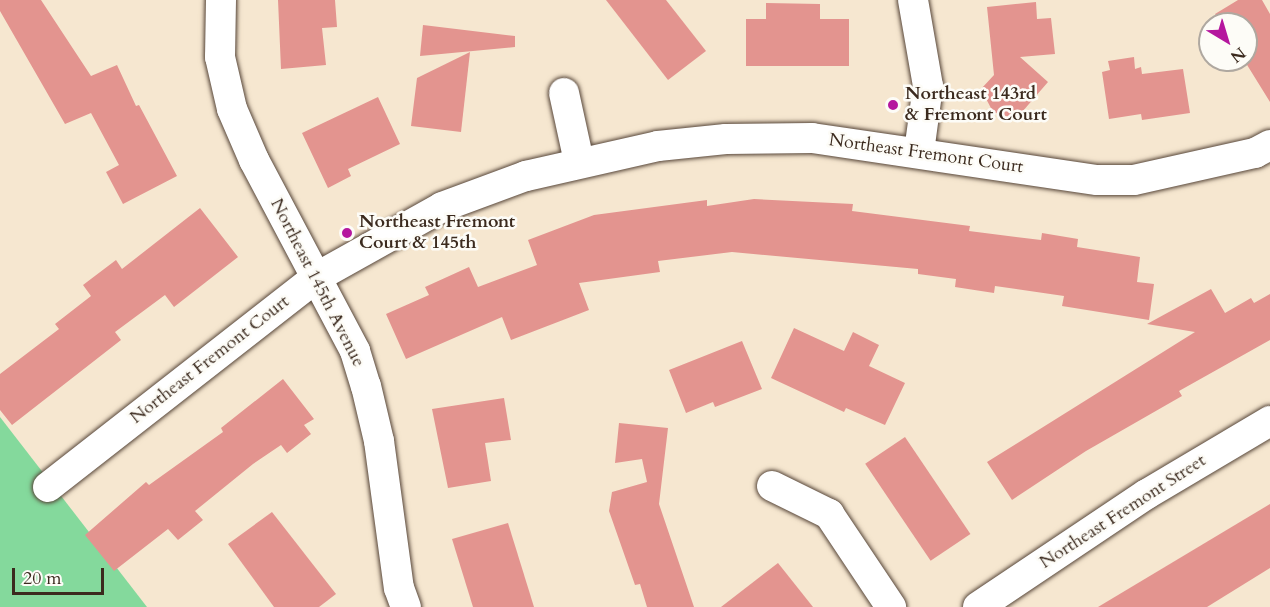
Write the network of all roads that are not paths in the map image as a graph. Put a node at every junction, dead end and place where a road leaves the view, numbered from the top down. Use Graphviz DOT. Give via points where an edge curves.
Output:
graph roads {
  1 [pos="221,0"];
  2 [pos="913,0"];
  3 [pos="564,93"];
  4 [pos="1270,145"];
  5 [pos="919,152"];
  6 [pos="579,162"];
  7 [pos="317,277"];
  8 [pos="1270,421"];
  9 [pos="772,486"];
  10 [pos="48,487"];
  11 [pos="406,607"];
  12 [pos="891,607"];
  13 [pos="978,607"];
  1 -- 7 [label="street, Northeast 145th Avenue" via="220,57 232,109 254,160"];
  2 -- 5 [label="street" via="928,86"];
  3 -- 6 [label="street"];
  4 -- 5 [label="street, Northeast Fremont Court" via="1244,156 1134,180 1097,180"];
  5 -- 6 [label="street, Northeast Fremont Court" via="812,138 726,139"];
  6 -- 7 [label="street, Northeast Fremont Court" via="526,176 442,207"];
  7 -- 10 [label="street, Northeast Fremont Court"];
  7 -- 11 [label="street, Northeast 145th Avenue" via="355,351 366,386 379,441 399,588"];
  8 -- 13 [label="street, Northeast Fremont Street" via="1147,494"];
  9 -- 12 [label="street" via="829,514"];
}
